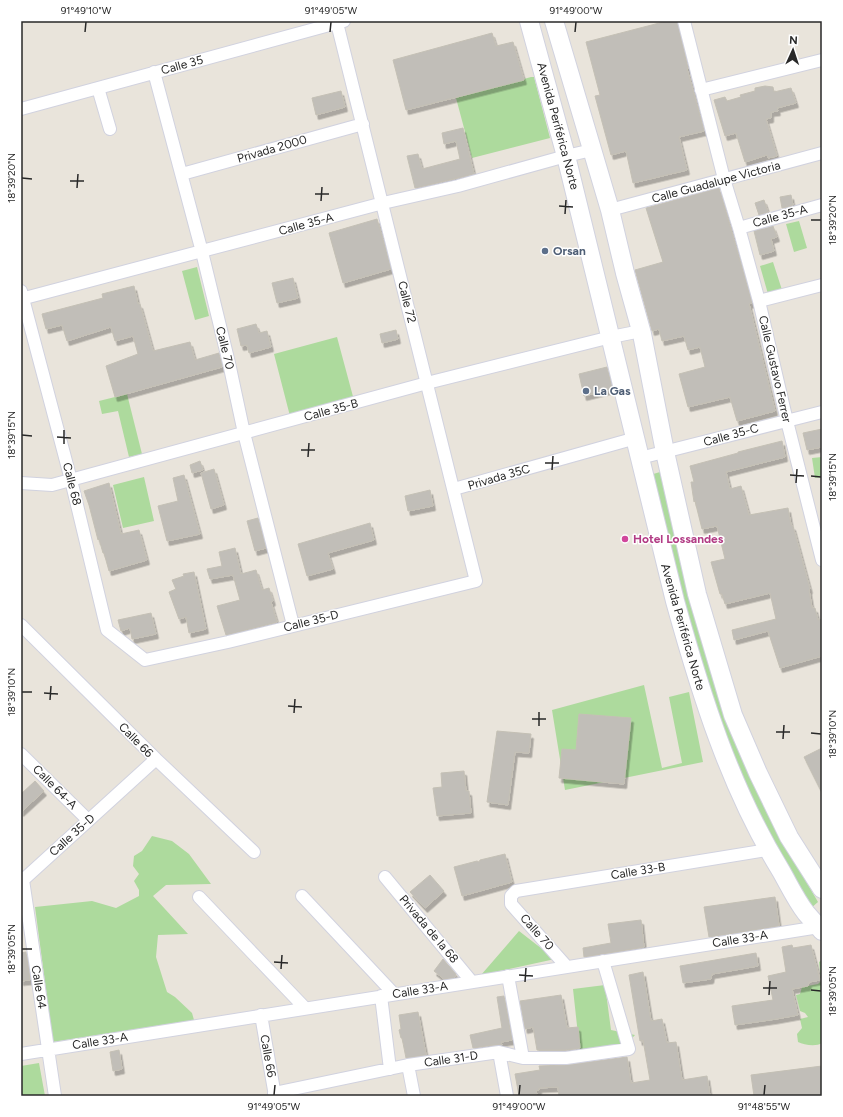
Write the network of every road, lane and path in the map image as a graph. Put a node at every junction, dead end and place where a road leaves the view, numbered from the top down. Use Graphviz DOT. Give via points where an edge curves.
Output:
graph roads {
  1 [pos="529,21"];
  2 [pos="554,21"];
  3 [pos="684,21"];
  4 [pos="341,22"];
  5 [pos="822,60"];
  6 [pos="154,72"];
  7 [pos="98,88"];
  8 [pos="701,90"];
  9 [pos="21,109"];
  10 [pos="363,124"];
  11 [pos="110,130"];
  12 [pos="592,150"];
  13 [pos="822,153"];
  14 [pos="566,156"];
  15 [pos="182,174"];
  16 [pos="724,179"];
  17 [pos="383,203"];
  18 [pos="822,205"];
  19 [pos="610,210"];
  20 [pos="739,228"];
  21 [pos="202,252"];
  22 [pos="822,285"];
  23 [pos="22,296"];
  24 [pos="759,301"];
  25 [pos="641,331"];
  26 [pos="611,337"];
  27 [pos="427,383"];
  28 [pos="822,412"];
  29 [pos="787,420"];
  30 [pos="244,433"];
  31 [pos="636,438"];
  32 [pos="665,452"];
  33 [pos="640,458"];
  34 [pos="71,480"];
  35 [pos="21,483"];
  36 [pos="454,489"];
  37 [pos="819,535"];
  38 [pos="822,560"];
  39 [pos="476,582"];
  40 [pos="21,625"];
  41 [pos="293,625"];
  42 [pos="145,660"];
  43 [pos="21,754"];
  44 [pos="156,759"];
  45 [pos="88,820"];
  46 [pos="768,850"];
  47 [pos="254,852"];
  48 [pos="385,877"];
  49 [pos="22,879"];
  50 [pos="822,889"];
  51 [pos="302,896"];
  52 [pos="512,896"];
  53 [pos="199,897"];
  54 [pos="24,902"];
  55 [pos="821,927"];
  56 [pos="603,961"];
  57 [pos="567,967"];
  58 [pos="508,976"];
  59 [pos="472,982"];
  60 [pos="394,994"];
  61 [pos="381,996"];
  62 [pos="305,1008"];
  63 [pos="261,1015"];
  64 [pos="48,1049"];
  65 [pos="500,1052"];
  66 [pos="21,1054"];
  67 [pos="523,1058"];
  68 [pos="408,1065"];
  69 [pos="390,1069"];
  70 [pos="275,1094"];
  71 [pos="55,1096"];
  72 [pos="414,1096"];
  73 [pos="506,1096"];
  1 -- 14 [label="main road, Avenida Periférica Norte"];
  2 -- 12 [label="main road, Avenida Periférica Norte"];
  3 -- 8 [label="street, Calle Gustavo Ferrer"];
  4 -- 6 [label="street, Calle 35"];
  4 -- 10 [label="street, Calle 72"];
  5 -- 8 [label="street"];
  6 -- 7 [label="street, Calle 35"];
  6 -- 15 [label="street, Calle 70"];
  7 -- 9 [label="street, Calle 35"];
  7 -- 11 [label="street"];
  8 -- 16 [label="street, Calle Gustavo Ferrer"];
  10 -- 15 [label="street, Privada 2000"];
  10 -- 17 [label="street, Calle 72"];
  12 -- 14 [label="street, Calle 35-A"];
  12 -- 19 [label="main road, Avenida Periférica Norte"];
  13 -- 16 [label="street, Calle Guadalupe Victoria"];
  14 -- 17 [label="street, Calle 35-A" via="458,186"];
  14 -- 26 [label="main road, Avenida Periférica Norte"];
  15 -- 21 [label="street, Calle 70"];
  16 -- 19 [label="street, Calle Guadalupe Victoria"];
  16 -- 20 [label="street, Calle Gustavo Ferrer"];
  17 -- 21 [label="street, Calle 35-A"];
  17 -- 27 [label="street, Calle 72"];
  18 -- 20 [label="street, Calle 35-A"];
  19 -- 25 [label="main road, Avenida Periférica Norte"];
  20 -- 24 [label="street, Calle Gustavo Ferrer"];
  21 -- 23 [label="street, Calle 35-A"];
  21 -- 30 [label="street, Calle 70" via="230,363"];
  22 -- 24 [label="street"];
  23 -- 34 [label="street, Calle 68"];
  24 -- 29 [label="street, Calle Gustavo Ferrer"];
  25 -- 26 [label="street, Calle 35-B"];
  25 -- 32 [label="main road, Avenida Periférica Norte"];
  26 -- 27 [label="street, Calle 35-B"];
  26 -- 31 [label="main road, Avenida Periférica Norte"];
  27 -- 30 [label="street, Calle 35-B"];
  27 -- 36 [label="street, Calle 72"];
  28 -- 29 [label="street, Calle 35-C"];
  29 -- 32 [label="street, Calle 35-C"];
  29 -- 37 [label="street, Calle Gustavo Ferrer"];
  30 -- 34 [label="street, Calle 35-B"];
  30 -- 41 [label="street, Calle 70"];
  31 -- 33 [label="main road, Avenida Periférica Norte"];
  31 -- 36 [label="street, Privada 35C"];
  32 -- 33 [label="street, Calle 35-C"];
  32 -- 50 [label="main road, Avenida Periférica Norte" via="697,594 733,715 789,837"];
  33 -- 46 [label="main road, Avenida Periférica Norte" via="675,602 698,682 734,780"];
  34 -- 35 [label="street, Calle 35-B" via="52,485"];
  34 -- 42 [label="street, Calle 68" via="107,630"];
  36 -- 39 [label="street, Calle 72"];
  37 -- 38 [label="street, Calle Gustavo Ferrer"];
  39 -- 41 [label="street, Calle 35-D"];
  40 -- 44 [label="street, Calle 66"];
  41 -- 42 [label="street, Calle 35-D"];
  43 -- 45 [label="street, Calle 64-A"];
  44 -- 45 [label="street, Calle 35-D"];
  44 -- 47 [label="street, Calle 66"];
  45 -- 49 [label="street, Calle 35-D"];
  46 -- 52 [label="street, Calle 33-B" via="516,891"];
  46 -- 55 [label="main road, Avenida Periférica Norte" via="805,912"];
  48 -- 59 [label="street, Privada de la 68"];
  49 -- 54 [label="street, Calle 64"];
  51 -- 60 [label="street"];
  52 -- 57 [label="street, Calle 70" via="512,904"];
  53 -- 62 [label="street"];
  54 -- 64 [label="street, Calle 64"];
  55 -- 56 [label="street, Calle 33-A"];
  56 -- 57 [label="street, Calle 33-A"];
  56 -- 67 [label="street, Calle 31-D" via="629,1049 566,1058"];
  57 -- 58 [label="street, Calle 33-A"];
  58 -- 59 [label="street, Calle 33-A"];
  58 -- 67 [label="street"];
  59 -- 60 [label="street, Calle 33-A"];
  60 -- 61 [label="street, Calle 33-A"];
  61 -- 62 [label="street, Calle 33-A"];
  61 -- 69 [label="street"];
  62 -- 63 [label="street, Calle 33-A"];
  63 -- 64 [label="street, Calle 33-A"];
  63 -- 70 [label="street, Calle 66"];
  64 -- 66 [label="street, Calle 33-A"];
  64 -- 71 [label="street, Calle 64"];
  65 -- 67 [label="street, Calle 31-D"];
  65 -- 68 [label="street, Calle 31-D"];
  65 -- 73 [label="street"];
  68 -- 69 [label="street, Calle 31-D"];
  68 -- 72 [label="street"];
  69 -- 70 [label="street, Calle 31-D"];
}
